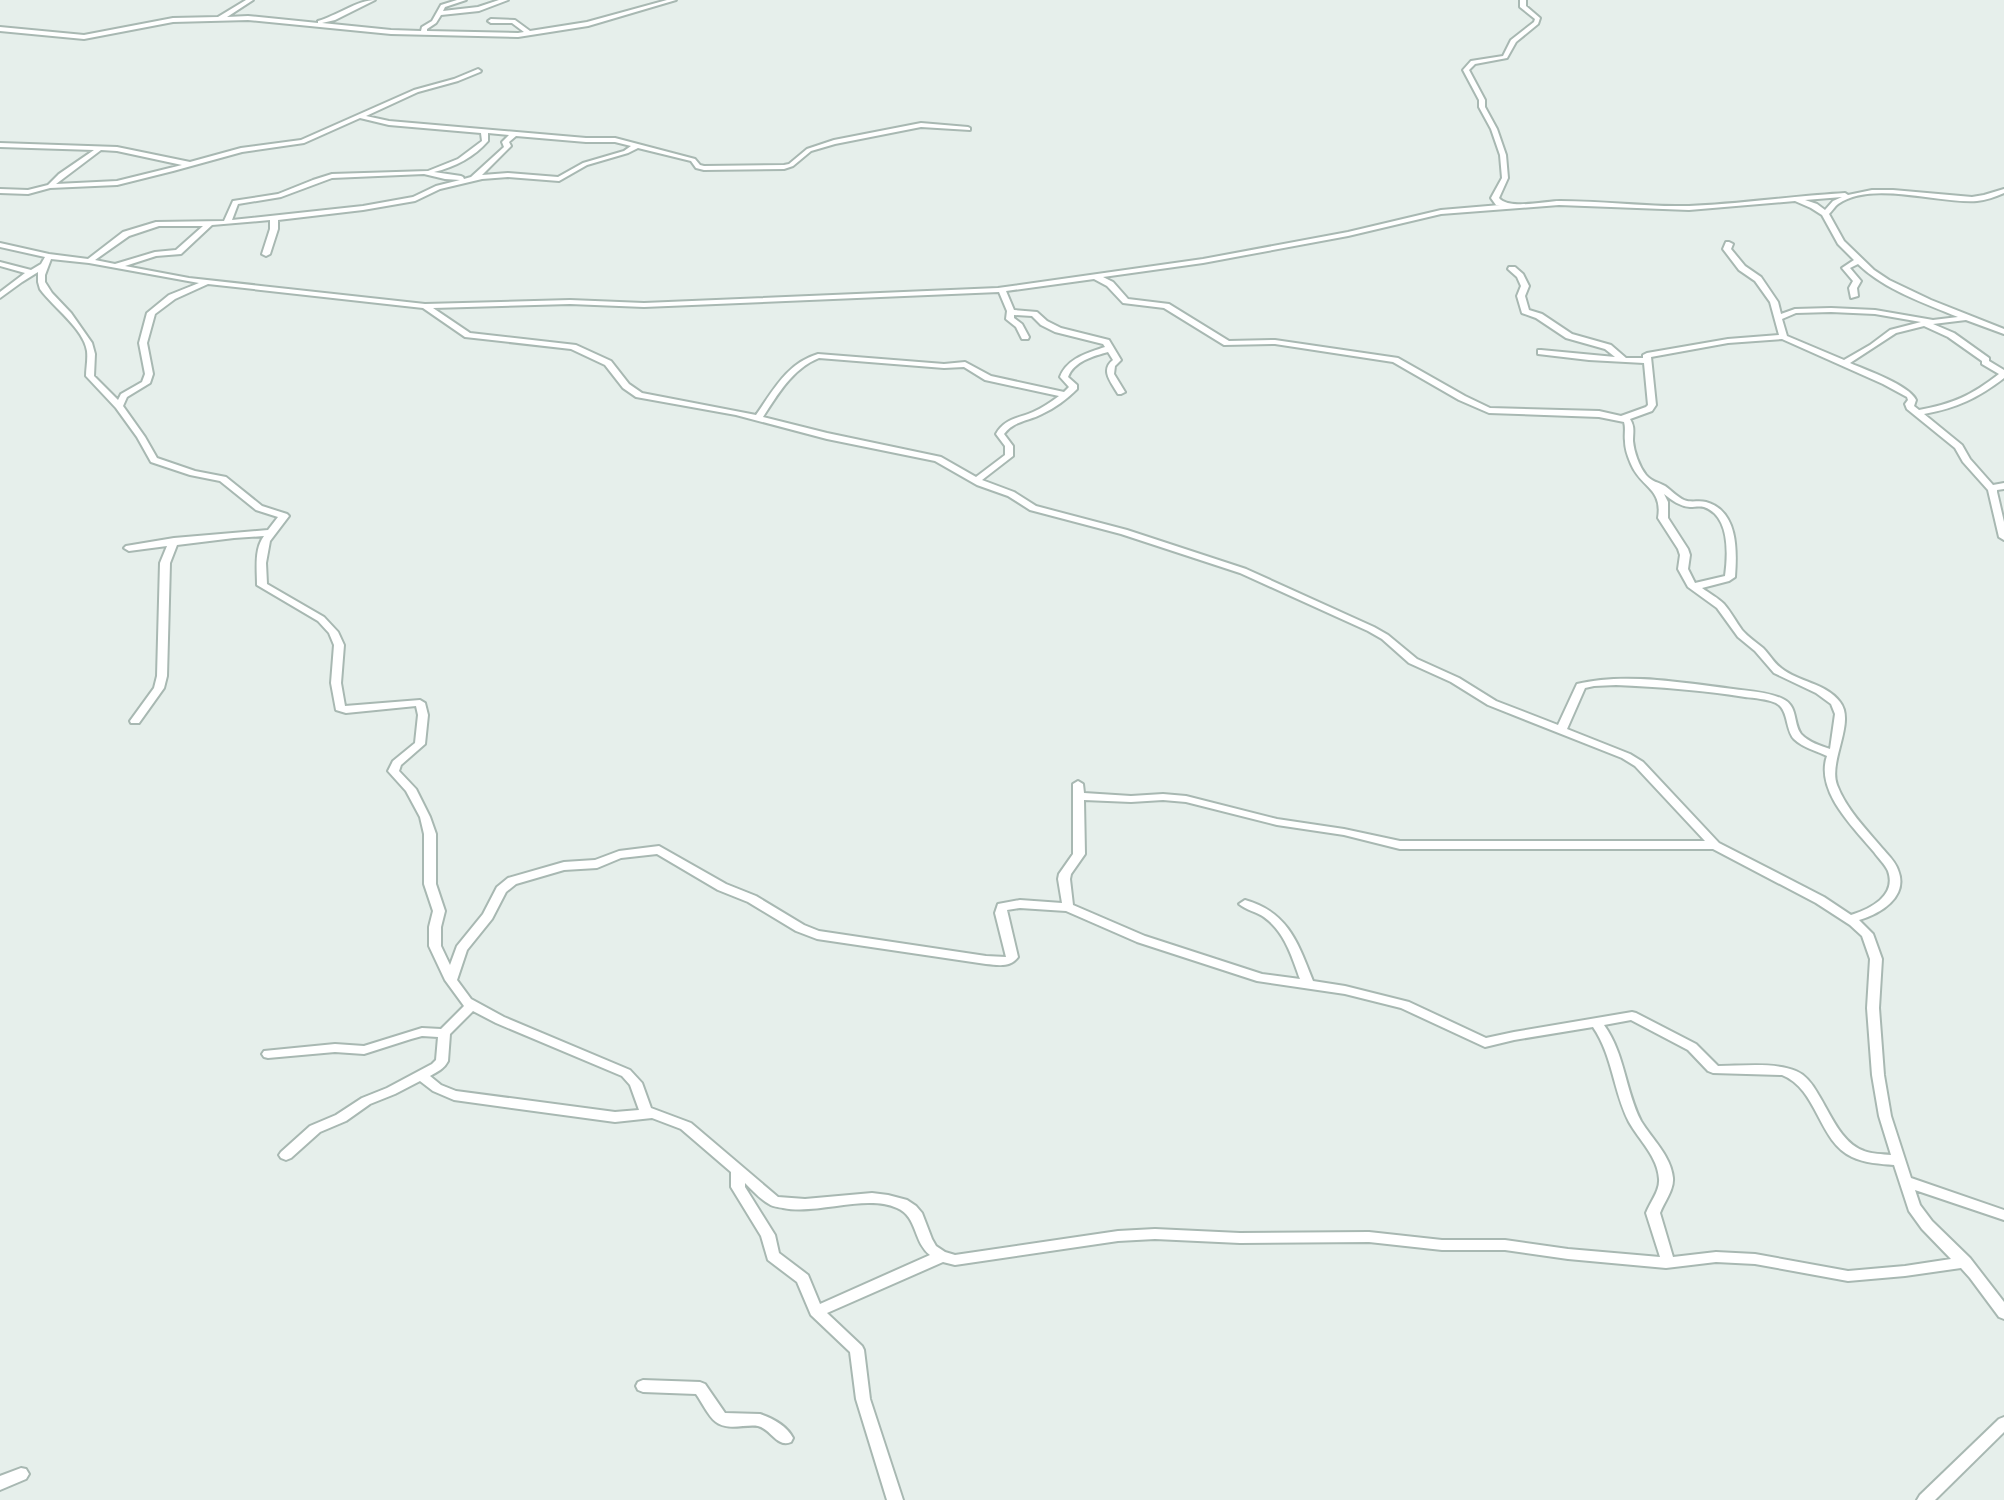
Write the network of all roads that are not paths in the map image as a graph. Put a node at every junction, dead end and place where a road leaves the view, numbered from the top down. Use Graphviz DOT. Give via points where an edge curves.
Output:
graph roads {
  1 [pos="250,0"];
  2 [pos="372,0"];
  3 [pos="463,0"];
  4 [pos="505,0"];
  5 [pos="673,0"];
  6 [pos="1523,0"];
  7 [pos="441,13"];
  8 [pos="219,18"];
  9 [pos="491,21"];
  10 [pos="311,23"];
  11 [pos="0,29"];
  12 [pos="424,33"];
  13 [pos="529,33"];
  14 [pos="478,70"];
  15 [pos="359,116"];
  16 [pos="968,129"];
  17 [pos="484,131"];
  18 [pos="514,134"];
  19 [pos="0,145"];
  20 [pos="94,147"];
  21 [pos="635,147"];
  22 [pos="189,164"];
  23 [pos="424,172"];
  24 [pos="473,178"];
  25 [pos="50,186"];
  26 [pos="0,191"];
  27 [pos="2004,191"];
  28 [pos="1851,195"];
  29 [pos="1798,199"];
  30 [pos="1511,206"];
  31 [pos="1825,214"];
  32 [pos="274,218"];
  33 [pos="227,223"];
  34 [pos="209,224"];
  35 [pos="0,244"];
  36 [pos="1729,244"];
  37 [pos="266,254"];
  38 [pos="46,261"];
  39 [pos="89,261"];
  40 [pos="1859,261"];
  41 [pos="0,264"];
  42 [pos="116,266"];
  43 [pos="1512,269"];
  44 [pos="30,272"];
  45 [pos="1092,276"];
  46 [pos="206,282"];
  47 [pos="1002,290"];
  48 [pos="0,296"];
  49 [pos="1854,296"];
  50 [pos="425,306"];
  51 [pos="1010,312"];
  52 [pos="1894,316"];
  53 [pos="1779,317"];
  54 [pos="1971,320"];
  55 [pos="1928,322"];
  56 [pos="1906,328"];
  57 [pos="2004,332"];
  58 [pos="1025,337"];
  59 [pos="1784,337"];
  60 [pos="1111,348"];
  61 [pos="1541,352"];
  62 [pos="1624,360"];
  63 [pos="1646,361"];
  64 [pos="1845,363"];
  65 [pos="2004,373"];
  66 [pos="1121,392"];
  67 [pos="1064,395"];
  68 [pos="119,406"];
  69 [pos="1918,413"];
  70 [pos="758,418"];
  71 [pos="1624,418"];
  72 [pos="976,481"];
  73 [pos="1649,483"];
  74 [pos="2004,486"];
  75 [pos="1992,489"];
  76 [pos="271,533"];
  77 [pos="2004,537"];
  78 [pos="174,541"];
  79 [pos="129,548"];
  80 [pos="1695,589"];
  81 [pos="135,721"];
  82 [pos="1561,730"];
  83 [pos="1833,755"];
  84 [pos="1078,784"];
  85 [pos="1080,796"];
  86 [pos="1715,845"];
  87 [pos="1245,904"];
  88 [pos="1068,907"];
  89 [pos="1850,919"];
  90 [pos="451,980"];
  91 [pos="1308,985"];
  92 [pos="471,1006"];
  93 [pos="1596,1022"];
  94 [pos="444,1033"];
  95 [pos="268,1054"];
  96 [pos="420,1075"];
  97 [pos="651,1114"];
  98 [pos="286,1155"];
  99 [pos="1899,1161"];
  100 [pos="738,1171"];
  101 [pos="1907,1182"];
  102 [pos="2004,1215"];
  103 [pos="940,1257"];
  104 [pos="1668,1262"];
  105 [pos="1965,1262"];
  106 [pos="816,1311"];
  107 [pos="2004,1313"];
  108 [pos="642,1386"];
  109 [pos="2004,1424"];
  110 [pos="786,1438"];
  111 [pos="21,1474"];
  112 [pos="0,1483"];
  113 [pos="895,1500"];
  114 [pos="1925,1500"];
  1 -- 8 [label="street"];
  2 -- 10 [label="street" via="333,19"];
  3 -- 7 [label="street" via="443,6"];
  4 -- 7 [label="street" via="477,10"];
  5 -- 13 [label="street" via="594,22"];
  6 -- 30 [label="street" via="1523,7 1538,19 1536,23 1514,40 1505,57 1473,62 1466,70 1503,155 1505,178 1496,198"];
  7 -- 12 [label="street" via="425,27"];
  8 -- 10 [label="street"];
  8 -- 11 [label="street" via="173,20 84,37"];
  9 -- 13 [label="street" via="513,21"];
  10 -- 12 [label="street"];
  12 -- 13 [label="street"];
  14 -- 15 [label="street"];
  15 -- 17 [label="street" via="389,123"];
  15 -- 22 [label="street" via="302,142 251,147"];
  16 -- 21 [label="street" via="921,125 834,142 809,150 782,167 702,168 693,160"];
  17 -- 18 [label="street"];
  17 -- 23 [label="street" via="485,141 469,155 444,168"];
  18 -- 21 [label="street" via="612,140"];
  18 -- 24 [label="street" via="505,142 505,151"];
  19 -- 20 [label="street"];
  20 -- 22 [label="street"];
  20 -- 25 [label="street" via="98,150 93,155 65,171"];
  21 -- 24 [label="street" via="585,164 559,179 508,175"];
  22 -- 25 [label="street" via="117,183"];
  23 -- 24 [label="street"];
  23 -- 33 [label="street" via="324,178 279,196 235,202"];
  24 -- 32 [label="street" via="436,188 415,199"];
  25 -- 26 [label="street" via="28,192"];
  27 -- 28 [label="street" via="1972,199 1900,192"];
  28 -- 29 [label="street"];
  28 -- 31 [label="street" via="1832,204"];
  29 -- 30 [label="street" via="1689,208 1558,203"];
  29 -- 31 [label="street"];
  30 -- 45 [label="street" via="1430,214 1282,247 1152,270"];
  31 -- 40 [label="street" via="1841,242"];
  32 -- 33 [label="street"];
  32 -- 37 [label="street"];
  33 -- 34 [label="street"];
  34 -- 39 [label="street" via="166,223 132,232"];
  34 -- 42 [label="street" via="178,252 159,253"];
  35 -- 38 [label="street" via="29,250"];
  36 -- 53 [label="street" via="1727,249 1742,268 1761,282"];
  38 -- 39 [label="street"];
  38 -- 44 [label="street"];
  38 -- 68 [label="street" via="41,280 45,292 68,315 90,347 90,376"];
  39 -- 42 [label="street"];
  40 -- 49 [label="street" via="1846,268 1857,281"];
  40 -- 54 [label="street" via="1893,286"];
  41 -- 44 [label="street"];
  42 -- 46 [label="street"];
  43 -- 62 [label="street" via="1525,286 1521,298 1525,311 1569,336 1608,347"];
  44 -- 48 [label="street"];
  45 -- 47 [label="street"];
  45 -- 71 [label="street" via="1110,284 1126,301 1166,306 1230,344 1269,342 1395,360 1489,410"];
  46 -- 50 [label="street"];
  46 -- 68 [label="street" via="172,297 151,313 143,343 149,375 146,383 124,396"];
  47 -- 50 [label="street" via="651,305 570,302"];
  47 -- 51 [label="street"];
  50 -- 70 [label="street" via="468,335 573,346 608,363 626,386 639,395"];
  51 -- 58 [label="street" via="1010,319"];
  51 -- 60 [label="street" via="1035,315 1052,328 1103,340"];
  52 -- 53 [label="street" via="1805,310"];
  52 -- 55 [label="street"];
  52 -- 56 [label="street"];
  53 -- 59 [label="street"];
  54 -- 55 [label="street"];
  54 -- 57 [label="street"];
  55 -- 56 [label="street"];
  55 -- 65 [label="street"];
  56 -- 64 [label="street" via="1888,334"];
  59 -- 63 [label="street" via="1742,339 1652,353"];
  59 -- 64 [label="street"];
  60 -- 66 [label="street" via="1117,360 1111,365 1110,374"];
  60 -- 67 [label="street" via="1067,368 1064,377 1074,387"];
  61 -- 62 [label="street"];
  62 -- 63 [label="street"];
  63 -- 71 [label="street" via="1652,405"];
  64 -- 69 [label="street" via="1901,390 1911,398 1909,406"];
  65 -- 69 [label="street" via="1979,393 1944,408"];
  67 -- 70 [label="street" via="988,378 961,364 818,356 792,372"];
  67 -- 72 [label="street" via="1041,412 1005,426 1000,434 1009,446 1009,456"];
  68 -- 76 [label="street" via="154,460 192,474 223,478 259,508 283,514"];
  69 -- 75 [label="street" via="1959,447"];
  70 -- 72 [label="street" via="938,459"];
  71 -- 73 [label="street" via="1630,425 1629,441 1636,464"];
  72 -- 82 [label="street" via="1034,508 1124,532 1249,573 1371,628 1413,661 1492,703"];
  73 -- 80 [label="street" via="1661,495 1663,518 1683,549 1684,574"];
  73 -- 80 [label="street" via="1668,491 1682,503 1707,505 1727,525 1730,577 1699,584"];
  74 -- 75 [label="street"];
  75 -- 77 [label="street"];
  76 -- 78 [label="street"];
  76 -- 90 [label="street" via="265,541 261,563 262,585 321,619 333,632 339,645 336,683 340,708 420,704 420,744 393,771 411,789 430,834 430,884 439,910 433,938"];
  78 -- 79 [label="street"];
  78 -- 81 [label="street" via="165,563 162,676 159,688"];
  80 -- 83 [label="street" via="1720,606 1740,635 1778,671 1832,699 1840,714"];
  82 -- 83 [label="street" via="1584,683 1657,684 1778,700 1788,709 1800,738"];
  82 -- 86 [label="street" via="1639,764"];
  83 -- 89 [label="street" via="1829,774 1840,802 1895,876 1891,897 1884,906"];
  84 -- 85 [label="street"];
  85 -- 86 [label="street" via="1163,796 1400,845"];
  85 -- 88 [label="street" via="1078,857 1064,879"];
  86 -- 89 [label="street"];
  87 -- 91 [label="street" via="1262,908 1280,924"];
  88 -- 90 [label="street" via="1002,907 1000,913 1012,957 1009,961 879,946 807,931 654,849 619,855 597,864 564,866 512,881 501,890 488,916 461,949"];
  88 -- 91 [label="street" via="1162,947 1261,978"];
  89 -- 99 [label="street" via="1867,934 1874,948 1878,1075"];
  90 -- 92 [label="street"];
  91 -- 93 [label="street" via="1358,992 1405,1005 1485,1043"];
  92 -- 94 [label="street"];
  92 -- 97 [label="street" via="626,1073 636,1083 644,1107"];
  93 -- 99 [label="street" via="1632,1016 1692,1047 1717,1070 1793,1073 1804,1083 1845,1146 1863,1155"];
  93 -- 104 [label="street" via="1617,1059 1631,1113 1662,1161 1666,1184 1653,1213"];
  94 -- 95 [label="street" via="422,1032 364,1050 335,1048"];
  94 -- 96 [label="street" via="442,1061"];
  96 -- 97 [label="street" via="454,1095 615,1117"];
  96 -- 98 [label="street" via="315,1129"];
  97 -- 100 [label="street" via="686,1126"];
  99 -- 101 [label="street"];
  100 -- 103 [label="street" via="774,1201 786,1205 867,1199 904,1204 914,1212 929,1249"];
  100 -- 106 [label="street" via="738,1187 768,1235 773,1256 803,1279"];
  101 -- 102 [label="street"];
  101 -- 105 [label="street" via="1917,1214"];
  103 -- 104 [label="street" via="955,1260 1155,1234 1369,1237 1442,1245 1505,1245"];
  103 -- 106 [label="street"];
  104 -- 105 [label="street" via="1755,1259 1848,1276"];
  105 -- 107 [label="street"];
  106 -- 113 [label="street" via="857,1350 863,1399"];
  108 -- 110 [label="street" via="700,1388 720,1417 760,1420"];
  109 -- 114 [label="street"];
  111 -- 112 [label="street"];
}
